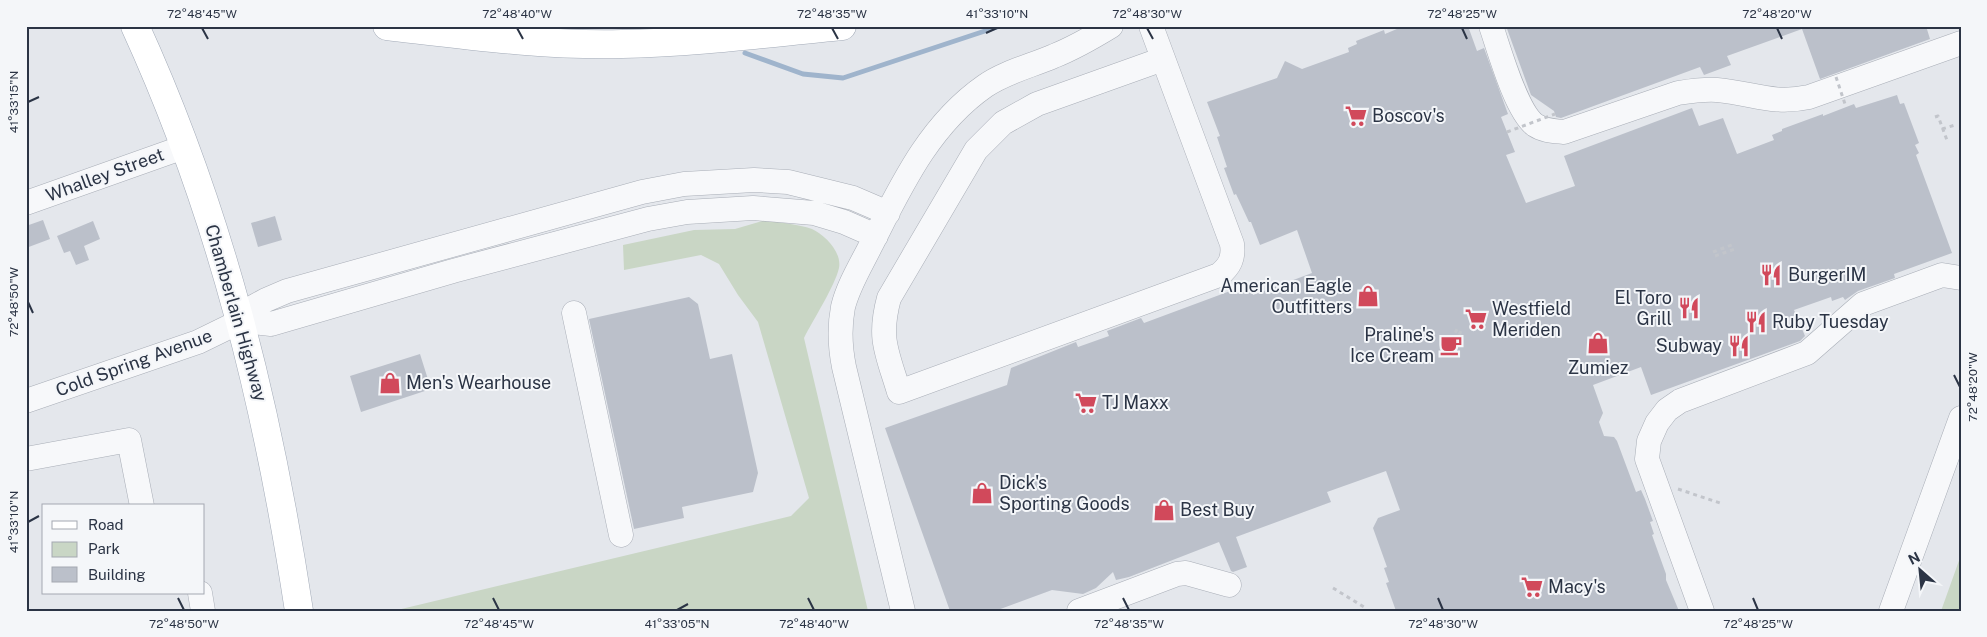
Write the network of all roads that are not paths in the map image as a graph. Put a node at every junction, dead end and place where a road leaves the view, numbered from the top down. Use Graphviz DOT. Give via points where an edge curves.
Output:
graph roads {
  1 [pos="135,26"];
  2 [pos="388,26"];
  3 [pos="842,26"];
  4 [pos="1111,26"];
  5 [pos="1151,26"];
  6 [pos="1491,26"];
  7 [pos="1958,26"];
  8 [pos="1961,36"];
  9 [pos="1961,43"];
  10 [pos="1163,58"];
  11 [pos="184,147"];
  12 [pos="26,203"];
  13 [pos="888,213"];
  14 [pos="876,236"];
  15 [pos="1961,278"];
  16 [pos="574,313"];
  17 [pos="241,321"];
  18 [pos="26,402"];
  19 [pos="1961,418"];
  20 [pos="26,459"];
  21 [pos="142,504"];
  22 [pos="621,535"];
  23 [pos="1230,585"];
  24 [pos="200,594"];
  25 [pos="203,611"];
  26 [pos="299,611"];
  27 [pos="903,611"];
  28 [pos="1079,611"];
  29 [pos="1702,611"];
  30 [pos="1891,611"];
  1 -- 11 [label="main road, Chamberlain Highway"];
  2 -- 3 [label="main road" via="524,41 621,44"];
  4 -- 13 [label="street" via="1063,52 993,82 964,102 928,142"];
  5 -- 10 [label="street"];
  6 -- 9 [label="street" via="1526,116 1548,131 1564,132 1678,93 1697,90 1716,90 1773,101 1810,97"];
  7 -- 8 [label="street"];
  10 -- 10 [label="street" via="1232,244 1231,262 1226,269 1219,275 899,392 884,342 883,320 889,298 976,150 1004,123 1037,104"];
  11 -- 12 [label="street, Whalley Street"];
  11 -- 17 [label="main road, Chamberlain Highway"];
  13 -- 14 [label="street"];
  13 -- 17 [label="street" via="853,198 788,182 754,180 684,184 642,192 315,282 266,300"];
  14 -- 17 [label="street" via="814,213 753,208 687,212 648,219 472,266 271,324"];
  14 -- 27 [label="street" via="843,305 840,346"];
  15 -- 29 [label="street" via="1942,275 1863,304 1807,353 1693,395 1673,405 1662,416 1652,432 1647,459"];
  16 -- 22 [label="street"];
  17 -- 18 [label="street, Cold Spring Avenue" via="198,342"];
  17 -- 26 [label="main road, Chamberlain Highway" via="270,442"];
  19 -- 30 [label="street"];
  20 -- 21 [label="street" via="129,440"];
  23 -- 28 [label="street" via="1186,573 1177,574"];
  24 -- 25 [label="street"];
}
